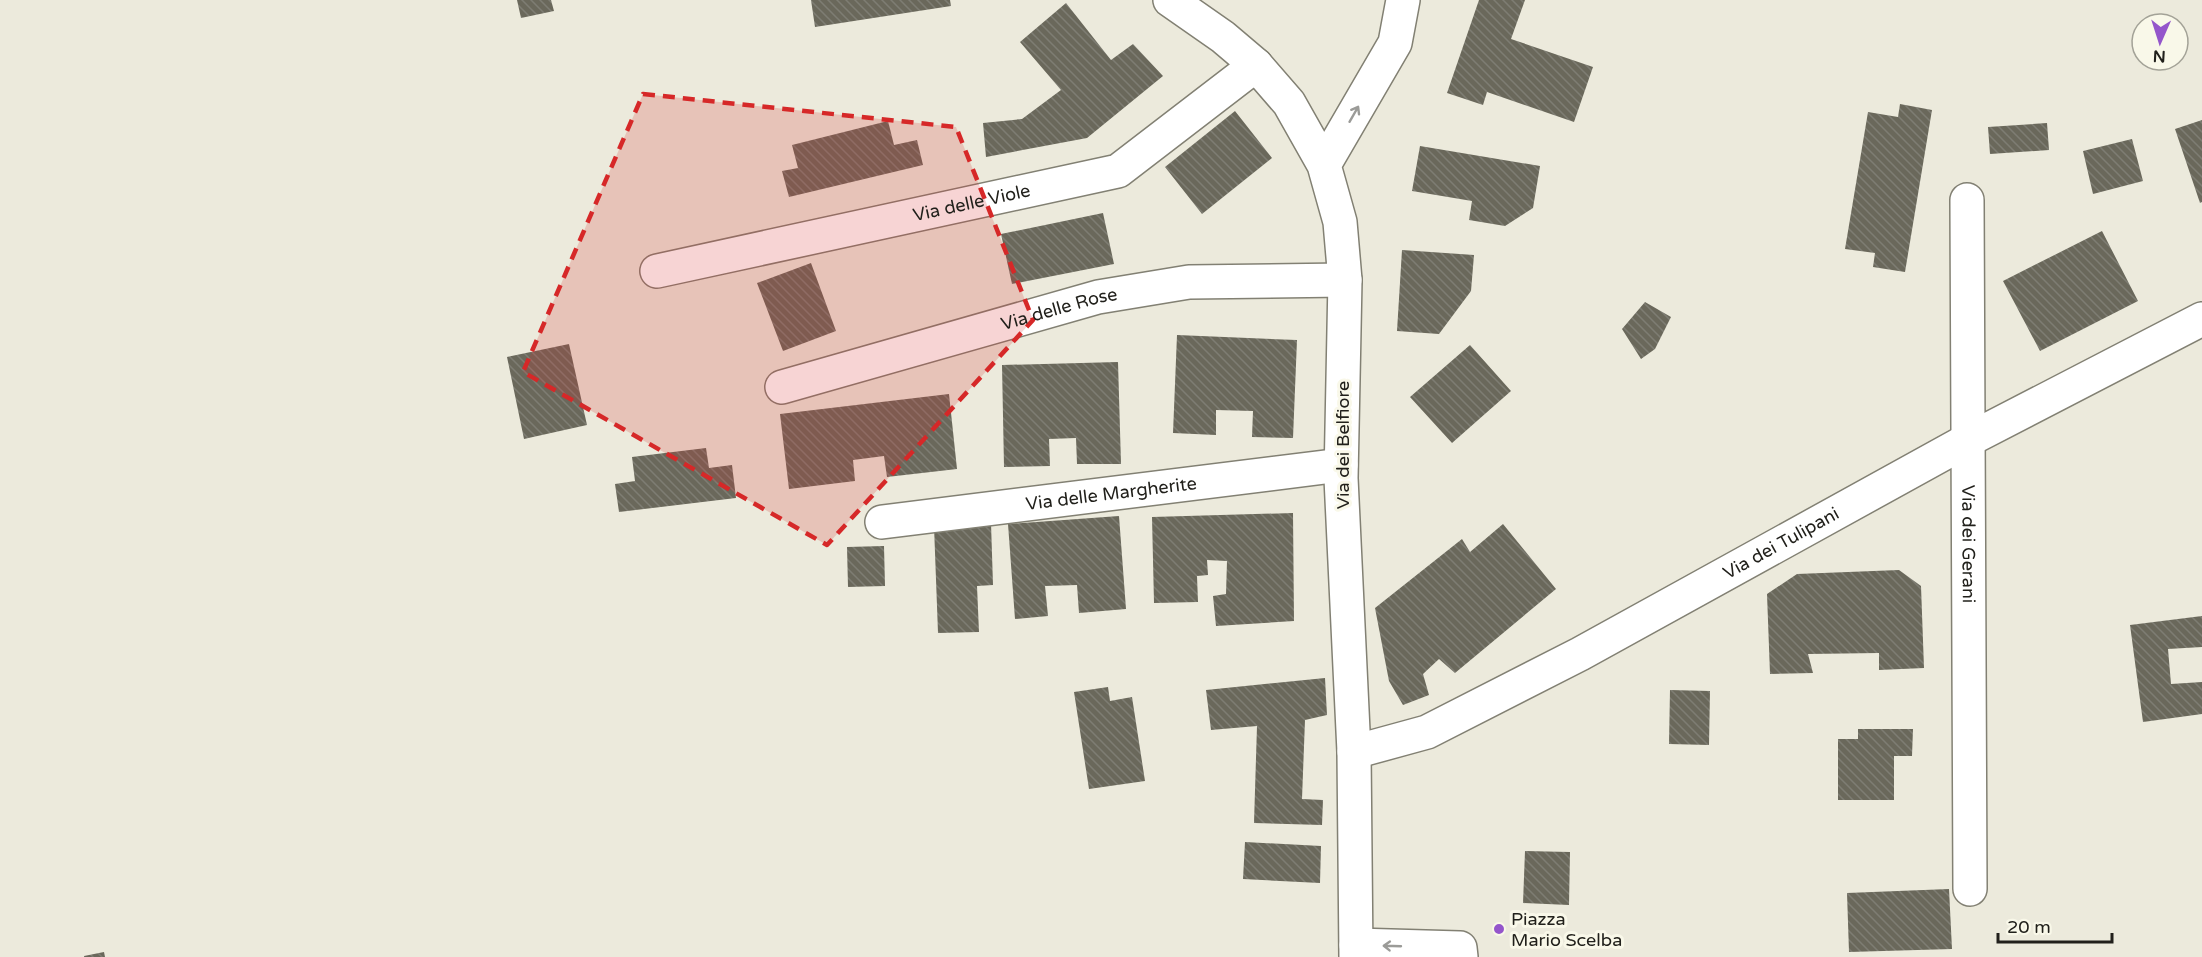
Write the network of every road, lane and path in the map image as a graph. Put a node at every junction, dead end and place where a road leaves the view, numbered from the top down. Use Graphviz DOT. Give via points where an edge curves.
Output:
graph roads {
  1 [pos="1170,0"];
  2 [pos="1403,0"];
  3 [pos="1256,65"];
  4 [pos="1324,165"];
  5 [pos="1967,200"];
  6 [pos="657,271"];
  7 [pos="1345,280"];
  8 [pos="2202,319"];
  9 [pos="782,387"];
  10 [pos="1968,440"];
  11 [pos="1341,465"];
  12 [pos="882,522"];
  13 [pos="1354,752"];
  14 [pos="1970,889"];
  15 [pos="1356,951"];
  16 [pos="1461,957"];
  1 -- 3 [label="street, Via dei Belfiore"];
  4 -- 2 [label="street, one-way" via="1395,43"];
  3 -- 4 [label="street, Via dei Belfiore" via="1289,103"];
  3 -- 6 [label="street, Via delle Viole" via="1118,171"];
  4 -- 7 [label="street, Via dei Belfiore" via="1340,222"];
  5 -- 10 [label="street, Via dei Gerani"];
  7 -- 9 [label="street, Via delle Rose" via="1189,282 1098,297"];
  7 -- 11 [label="street, Via dei Belfiore"];
  8 -- 10 [label="street, Via dei Tulipani"];
  10 -- 13 [label="street, Via dei Tulipani" via="1580,654 1437,727"];
  10 -- 14 [label="street, Via dei Gerani"];
  11 -- 12 [label="street, Via delle Margherite"];
  11 -- 13 [label="street, Via dei Belfiore"];
  13 -- 15 [label="street, Via dei Belfiore"];
  16 -- 15 [label="street, one-way" via="1460,948"];
}
